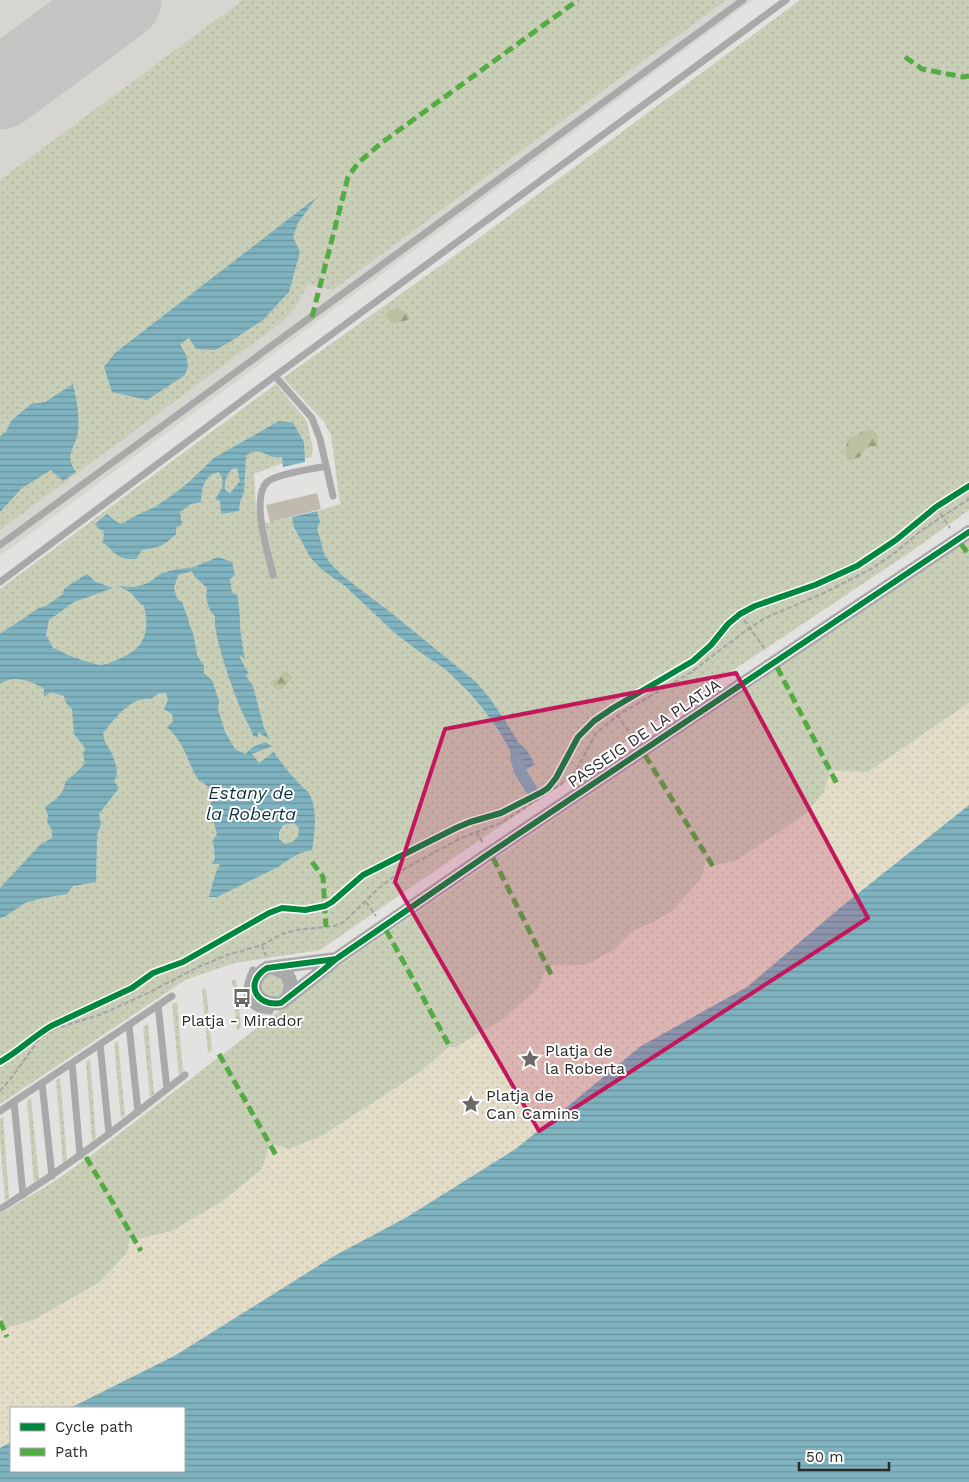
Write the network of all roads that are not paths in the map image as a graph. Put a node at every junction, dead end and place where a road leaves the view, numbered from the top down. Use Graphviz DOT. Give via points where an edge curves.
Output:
graph roads {
  1 [pos="743,0"];
  2 [pos="786,0"];
  3 [pos="275,376"];
  4 [pos="326,466"];
  5 [pos="333,496"];
  6 [pos="969,532"];
  7 [pos="0,545"];
  8 [pos="273,575"];
  9 [pos="0,582"];
  10 [pos="336,959"];
  11 [pos="274,968"];
  12 [pos="254,970"];
  13 [pos="172,996"];
  14 [pos="288,997"];
  15 [pos="158,1006"];
  16 [pos="270,1011"];
  17 [pos="129,1025"];
  18 [pos="100,1044"];
  19 [pos="72,1063"];
  20 [pos="185,1075"];
  21 [pos="42,1083"];
  22 [pos="167,1089"];
  23 [pos="14,1102"];
  24 [pos="0,1111"];
  25 [pos="138,1112"];
  26 [pos="109,1134"];
  27 [pos="80,1156"];
  28 [pos="52,1176"];
  29 [pos="22,1195"];
  30 [pos="0,1209"];
  1 -- 7 [label="lane"];
  2 -- 3 [label="lane"];
  3 -- 4 [label="lane" via="312,418"];
  3 -- 9 [label="lane"];
  4 -- 5 [label="lane"];
  4 -- 8 [label="lane" via="284,475 268,481 262,490 262,523"];
  6 -- 10 [label="street, PASSEIG DE LA PLATJA"];
  10 -- 11 [label="street, PASSEIG DE LA PLATJA"];
  10 -- 14 [label="street, PASSEIG DE LA PLATJA"];
  11 -- 14 [label="street" via="286,973 290,980"];
  11 -- 14 [label="street, PASSEIG DE LA PLATJA" via="260,973 255,988 258,996 272,1004 281,1003"];
  12 -- 16 [label="lane" via="248,984 250,1004"];
  13 -- 15 [label="lane"];
  15 -- 17 [label="lane"];
  15 -- 22 [label="lane"];
  17 -- 18 [label="lane"];
  17 -- 25 [label="lane"];
  18 -- 19 [label="lane"];
  18 -- 26 [label="lane"];
  19 -- 21 [label="lane"];
  19 -- 27 [label="lane"];
  20 -- 22 [label="lane"];
  21 -- 23 [label="lane"];
  21 -- 28 [label="lane"];
  22 -- 25 [label="lane"];
  23 -- 24 [label="lane"];
  23 -- 29 [label="lane"];
  25 -- 26 [label="lane"];
  26 -- 27 [label="lane"];
  27 -- 28 [label="lane"];
  28 -- 29 [label="lane"];
  29 -- 30 [label="lane"];
}
